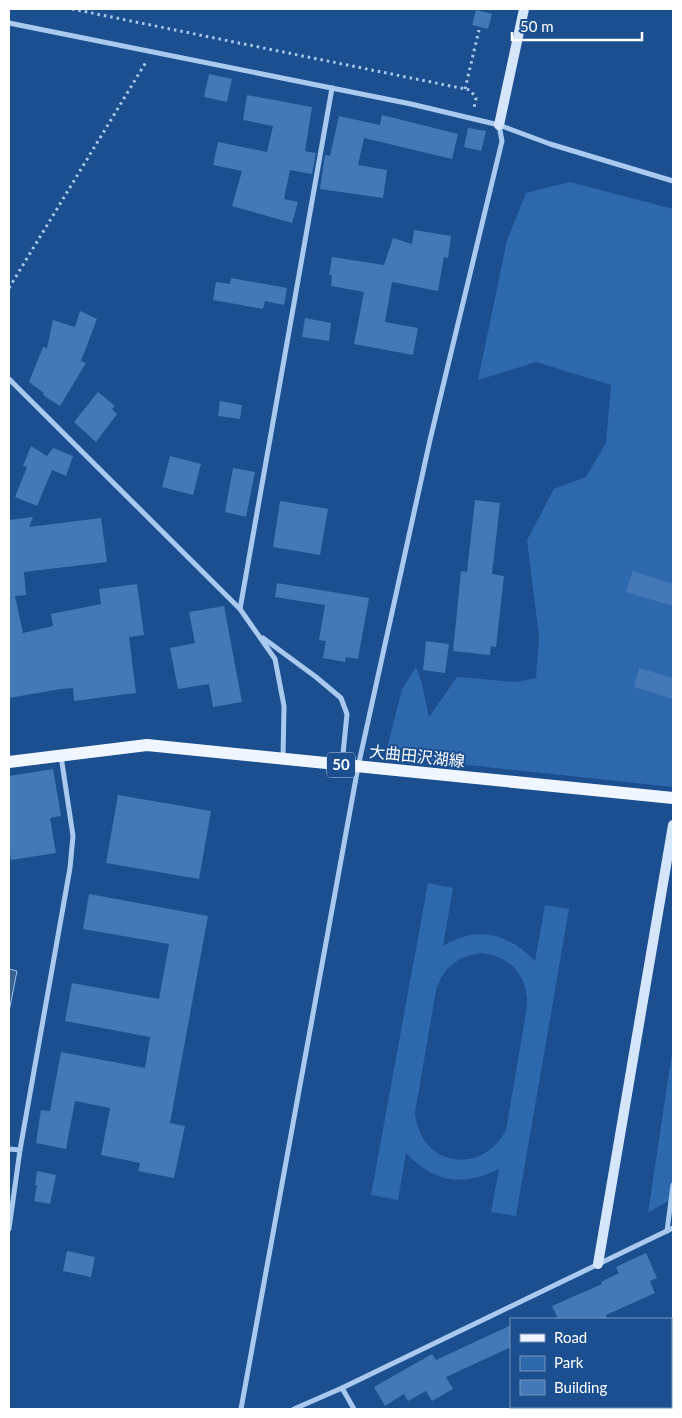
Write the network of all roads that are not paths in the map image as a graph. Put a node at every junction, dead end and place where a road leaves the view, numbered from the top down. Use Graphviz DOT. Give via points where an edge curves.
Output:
graph roads {
  1 [pos="524,9"];
  2 [pos="9,23"];
  3 [pos="332,88"];
  4 [pos="499,125"];
  5 [pos="673,181"];
  6 [pos="9,379"];
  7 [pos="240,609"];
  8 [pos="258,635"];
  9 [pos="61,756"];
  10 [pos="283,759"];
  11 [pos="9,762"];
  12 [pos="342,765"];
  13 [pos="358,767"];
  14 [pos="673,798"];
  15 [pos="673,825"];
  16 [pos="9,1149"];
  17 [pos="20,1150"];
  18 [pos="673,1185"];
  19 [pos="670,1229"];
  20 [pos="9,1230"];
  21 [pos="598,1264"];
  22 [pos="342,1388"];
  23 [pos="240,1409"];
  24 [pos="294,1409"];
  25 [pos="354,1409"];
  1 -- 4 [label="street"];
  2 -- 3 [label="street"];
  3 -- 4 [label="street"];
  3 -- 7 [label="street"];
  4 -- 5 [label="street"];
  4 -- 13 [label="street" via="502,141 430,440"];
  6 -- 7 [label="street"];
  7 -- 8 [label="street"];
  8 -- 10 [label="street" via="275,659 284,706"];
  8 -- 12 [label="street" via="341,698 347,714"];
  9 -- 10 [label="main road, 大曲田沢湖線 / 50" via="147,746"];
  9 -- 11 [label="main road, 大曲田沢湖線 / 50"];
  9 -- 17 [label="street" via="72,836 70,868"];
  10 -- 12 [label="main road, 大曲田沢湖線 / 50"];
  12 -- 13 [label="main road, 大曲田沢湖線 / 50"];
  13 -- 14 [label="main road, 大曲田沢湖線 / 50"];
  13 -- 23 [label="street"];
  15 -- 21 [label="street"];
  16 -- 17 [label="street"];
  17 -- 20 [label="street"];
  18 -- 19 [label="street"];
  19 -- 21 [label="street"];
  21 -- 22 [label="street"];
  22 -- 24 [label="street"];
  22 -- 25 [label="street"];
}
